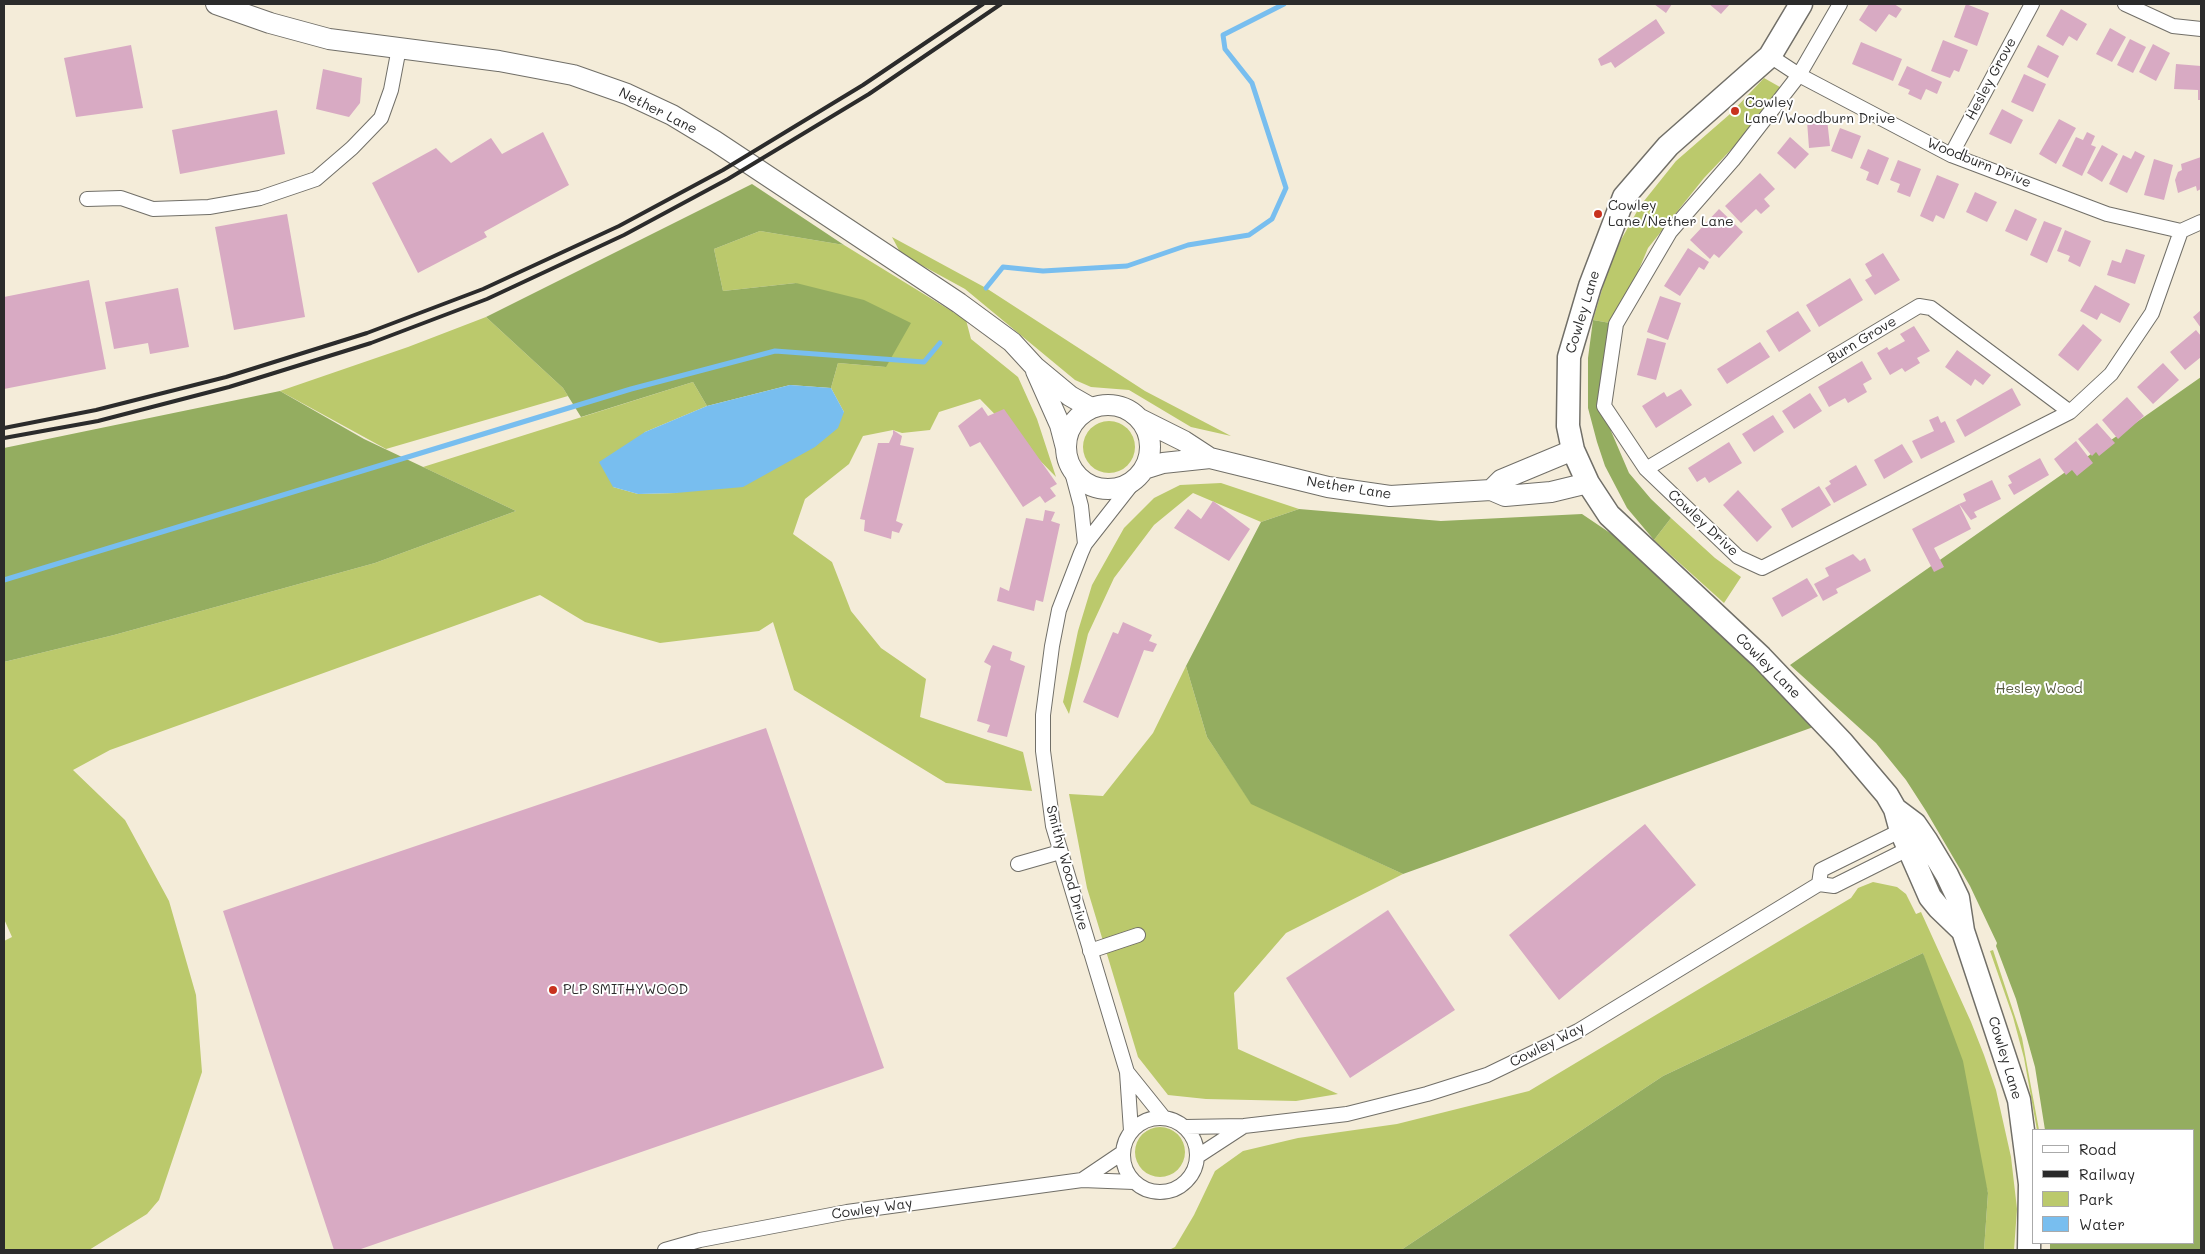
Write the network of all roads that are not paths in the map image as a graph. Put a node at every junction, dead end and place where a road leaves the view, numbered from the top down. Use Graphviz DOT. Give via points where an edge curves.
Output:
graph roads {
  1 [pos="216,4"];
  2 [pos="1801,4"];
  3 [pos="1840,4"];
  4 [pos="2032,4"];
  5 [pos="2125,4"];
  6 [pos="2201,29"];
  7 [pos="399,48"];
  8 [pos="1770,56"];
  9 [pos="1799,75"];
  10 [pos="1951,155"];
  11 [pos="87,199"];
  12 [pos="2201,222"];
  13 [pos="2181,231"];
  14 [pos="1034,367"];
  15 [pos="1091,408"];
  16 [pos="2070,412"];
  17 [pos="1140,419"];
  18 [pos="1574,450"];
  19 [pos="1067,455"];
  20 [pos="1210,458"];
  21 [pos="1646,470"];
  22 [pos="1140,474"];
  23 [pos="1588,483"];
  24 [pos="1491,490"];
  25 [pos="1085,544"];
  26 [pos="1912,836"];
  27 [pos="1060,852"];
  28 [pos="1018,864"];
  29 [pos="1819,884"];
  30 [pos="1138,936"];
  31 [pos="1090,951"];
  32 [pos="1127,1072"];
  33 [pos="1164,1118"];
  34 [pos="1244,1126"];
  35 [pos="1185,1127"];
  36 [pos="1131,1131"];
  37 [pos="1122,1153"];
  38 [pos="1198,1156"];
  39 [pos="1082,1180"];
  40 [pos="1134,1182"];
  41 [pos="665,1250"];
  42 [pos="2029,1250"];
  1 -- 7 [label="main road, Nether Lane" via="329,39"];
  2 -- 8 [label="main road, Cowley Lane"];
  3 -- 9 [label="street, Cowley Drive"];
  4 -- 10 [label="street, Hesley Grove"];
  5 -- 6 [label="street" via="2173,26"];
  7 -- 11 [label="street" via="391,90 381,118 316,179 260,198 209,207 153,208 121,198"];
  7 -- 14 [label="main road, Nether Lane" via="499,61 573,76 627,94 672,115 986,322 1012,342"];
  8 -- 9 [label="street, Woodburn Drive"];
  8 -- 18 [label="main road, Cowley Lane" via="1668,146 1624,198 1590,286 1569,357 1568,426"];
  9 -- 10 [label="street, Woodburn Drive"];
  9 -- 21 [label="street, Cowley Drive" via="1733,160 1670,232 1616,324 1604,406"];
  10 -- 13 [label="street, Woodburn Drive" via="2107,214"];
  12 -- 13 [label="street"];
  13 -- 16 [label="street, Cowley Drive" via="2152,313 2112,374"];
  14 -- 15 [label="main road, Nether Lane" via="1070,396"];
  14 -- 19 [label="main road, Nether Lane" via="1060,425"];
  15 -- 17 [label="main road" via="1118,405"];
  15 -- 19 [label="main road" via="1073,424 1068,436"];
  16 -- 21 [label="street, Cowley Drive" via="1762,568 1738,557"];
  16 -- 21 [label="street, Burn Grove" via="1932,308 1919,306"];
  17 -- 20 [label="main road, Nether Lane"];
  17 -- 22 [label="main road" via="1150,444 1150,457"];
  18 -- 23 [label="main road, Cowley Lane"];
  18 -- 24 [label="main road" via="1501,480"];
  19 -- 22 [label="main road" via="1075,473 1098,488 1124,486"];
  19 -- 25 [label="street, Smithy Wood Drive" via="1082,510"];
  20 -- 22 [label="main road, Nether Lane" via="1163,463"];
  20 -- 24 [label="main road, Nether Lane" via="1328,487 1390,496"];
  22 -- 25 [label="street, Smithy Wood Drive"];
  23 -- 24 [label="main road, Nether Lane" via="1522,495 1504,496"];
  23 -- 26 [label="main road, Cowley Lane" via="1609,515 1761,658 1862,765 1887,795"];
  25 -- 27 [label="street, Smithy Wood Drive" via="1060,610 1043,715 1047,788 1052,826"];
  26 -- 29 [label="street, Cowley Way" via="1834,886"];
  26 -- 29 [label="street, Cowley Way" via="1821,870"];
  26 -- 42 [label="main road, Cowley Lane" via="1930,897 1963,930 2019,1100 2030,1184"];
  27 -- 28 [label="street"];
  27 -- 31 [label="street, Smithy Wood Drive"];
  29 -- 34 [label="street, Cowley Way" via="1578,1031 1488,1075 1347,1114"];
  30 -- 31 [label="street"];
  31 -- 32 [label="street, Smithy Wood Drive"];
  32 -- 33 [label="street, Smithy Wood Drive"];
  32 -- 36 [label="street, Smithy Wood Drive"];
  33 -- 35 [label="street"];
  33 -- 36 [label="street" via="1142,1122"];
  34 -- 35 [label="street, Cowley Way"];
  34 -- 38 [label="street, Cowley Way"];
  35 -- 38 [label="street" via="1193,1137"];
  36 -- 37 [label="street"];
  37 -- 39 [label="street, Cowley Way"];
  37 -- 40 [label="street" via="1124,1166"];
  38 -- 40 [label="street" via="1192,1175 1179,1188 1161,1193 1148,1191"];
  39 -- 40 [label="street, Cowley Way"];
  39 -- 41 [label="street, Cowley Way" via="846,1212 700,1240"];
}
